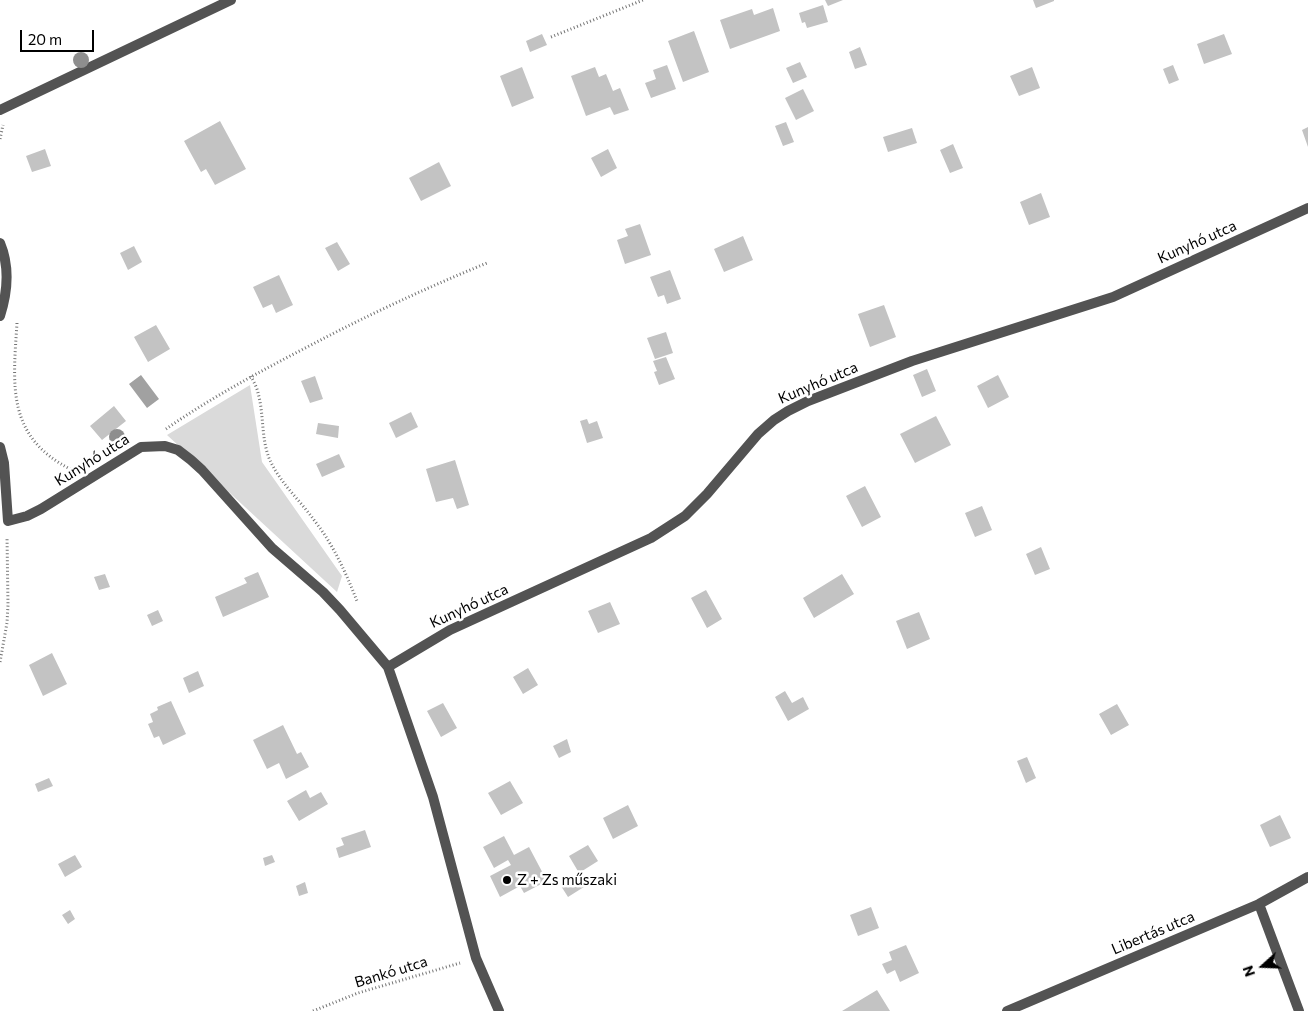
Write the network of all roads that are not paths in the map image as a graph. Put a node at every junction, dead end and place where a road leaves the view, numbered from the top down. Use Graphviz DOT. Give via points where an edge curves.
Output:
graph roads {
  1 [pos="231,0"];
  2 [pos="0,110"];
  3 [pos="1308,208"];
  4 [pos="0,243"];
  5 [pos="0,316"];
  6 [pos="0,447"];
  7 [pos="388,667"];
  8 [pos="1308,877"];
  9 [pos="1259,904"];
  10 [pos="499,1011"];
  11 [pos="1007,1011"];
  12 [pos="1299,1011"];
  1 -- 2 [label="street"];
  3 -- 7 [label="street, Kunyhó utca" via="1113,297 912,361 808,401 774,420 685,516 651,538 450,630"];
  4 -- 5 [label="street" via="5,255 7,288"];
  6 -- 7 [label="street, Kunyhó utca" via="8,521 41,510 141,447 165,446 178,450 192,460 272,548 323,592"];
  7 -- 10 [label="street, Kunyhó utca" via="433,797 476,958"];
  8 -- 9 [label="street, Libertás utca"];
  9 -- 11 [label="street, Libertás utca"];
  9 -- 12 [label="street"];
}
